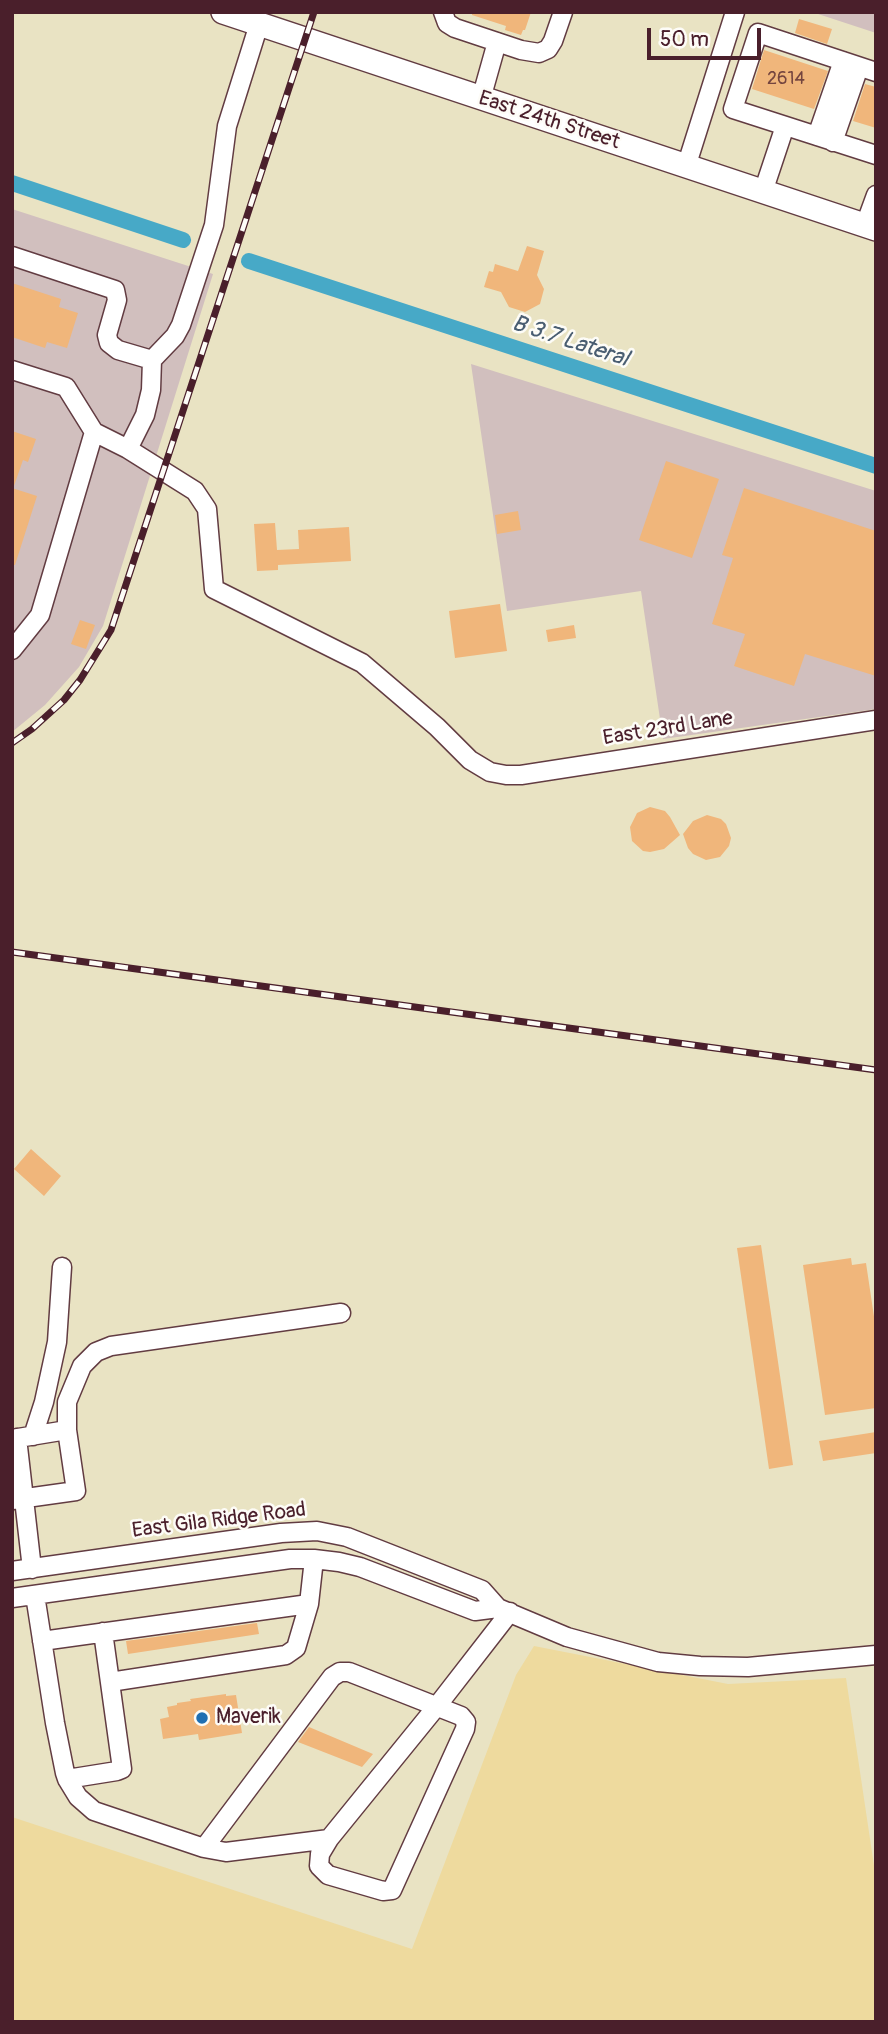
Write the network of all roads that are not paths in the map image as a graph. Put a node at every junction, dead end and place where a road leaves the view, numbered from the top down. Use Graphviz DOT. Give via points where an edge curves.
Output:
graph roads {
  1 [pos="223,12"];
  2 [pos="443,12"];
  3 [pos="563,12"];
  4 [pos="734,12"];
  5 [pos="259,24"];
  6 [pos="497,42"];
  7 [pos="859,67"];
  8 [pos="481,99"];
  9 [pos="785,126"];
  10 [pos="825,139"];
  11 [pos="876,155"];
  12 [pos="686,167"];
  13 [pos="763,192"];
  14 [pos="876,195"];
  15 [pos="870,227"];
  16 [pos="12,256"];
  17 [pos="152,360"];
  18 [pos="12,370"];
  19 [pos="94,432"];
  20 [pos="128,449"];
  21 [pos="12,650"];
  22 [pos="876,720"];
  23 [pos="62,1268"];
  24 [pos="341,1313"];
  25 [pos="67,1430"];
  26 [pos="21,1438"];
  27 [pos="18,1499"];
  28 [pos="314,1559"];
  29 [pos="32,1569"];
  30 [pos="12,1572"];
  31 [pos="36,1595"];
  32 [pos="12,1598"];
  33 [pos="309,1604"];
  34 [pos="504,1610"];
  35 [pos="103,1632"];
  36 [pos="42,1641"];
  37 [pos="876,1655"];
  38 [pos="110,1682"];
  39 [pos="437,1706"];
  40 [pos="66,1779"];
  41 [pos="329,1839"];
  42 [pos="204,1848"];
  1 -- 5 [label="main road, East 24th Street"];
  2 -- 6 [label="street" via="455,28"];
  3 -- 6 [label="street" via="548,49 530,52"];
  4 -- 12 [label="street"];
  5 -- 8 [label="main road, East 24th Street"];
  5 -- 17 [label="street" via="227,126 214,225 181,325"];
  6 -- 8 [label="street"];
  7 -- 9 [label="street" via="758,33 733,109"];
  7 -- 10 [label="street"];
  8 -- 12 [label="main road, East 24th Street"];
  9 -- 10 [label="street"];
  9 -- 13 [label="street"];
  10 -- 11 [label="street"];
  12 -- 13 [label="main road, East 24th Street"];
  13 -- 15 [label="main road, East 24th Street"];
  14 -- 15 [label="street"];
  16 -- 17 [label="street" via="115,290 109,343"];
  17 -- 20 [label="street" via="145,415"];
  18 -- 19 [label="street" via="66,387"];
  19 -- 20 [label="street"];
  19 -- 21 [label="street" via="40,615"];
  20 -- 22 [label="street, East 23rd Lane" via="195,491 207,509 214,589 362,663 470,760 490,772 521,775"];
  23 -- 26 [label="street" via="57,1342 44,1402"];
  24 -- 25 [label="street" via="111,1346 96,1352 82,1366 67,1402"];
  25 -- 26 [label="street"];
  25 -- 27 [label="street" via="76,1491"];
  26 -- 27 [label="street"];
  27 -- 29 [label="street"];
  28 -- 31 [label="street, East Gila Ridge Road"];
  28 -- 33 [label="street"];
  28 -- 34 [label="street, East Gila Ridge Road" via="360,1567 475,1611"];
  29 -- 30 [label="street, East Gila Ridge Road"];
  29 -- 34 [label="street, East Gila Ridge Road" via="317,1531 347,1537 482,1590"];
  31 -- 32 [label="street, East Gila Ridge Road"];
  31 -- 36 [label="street"];
  33 -- 35 [label="street"];
  33 -- 38 [label="street" via="296,1648 286,1655"];
  34 -- 37 [label="street, East Gila Ridge Road" via="567,1637 658,1662 748,1667"];
  34 -- 39 [label="street"];
  35 -- 36 [label="street"];
  35 -- 38 [label="street"];
  36 -- 40 [label="street"];
  38 -- 40 [label="street" via="122,1769"];
  39 -- 41 [label="street"];
  39 -- 41 [label="street" via="461,1716 465,1729 393,1890 327,1875 319,1866"];
  39 -- 42 [label="street" via="340,1672"];
  40 -- 42 [label="street" via="94,1811"];
  41 -- 42 [label="street" via="226,1852"];
}
